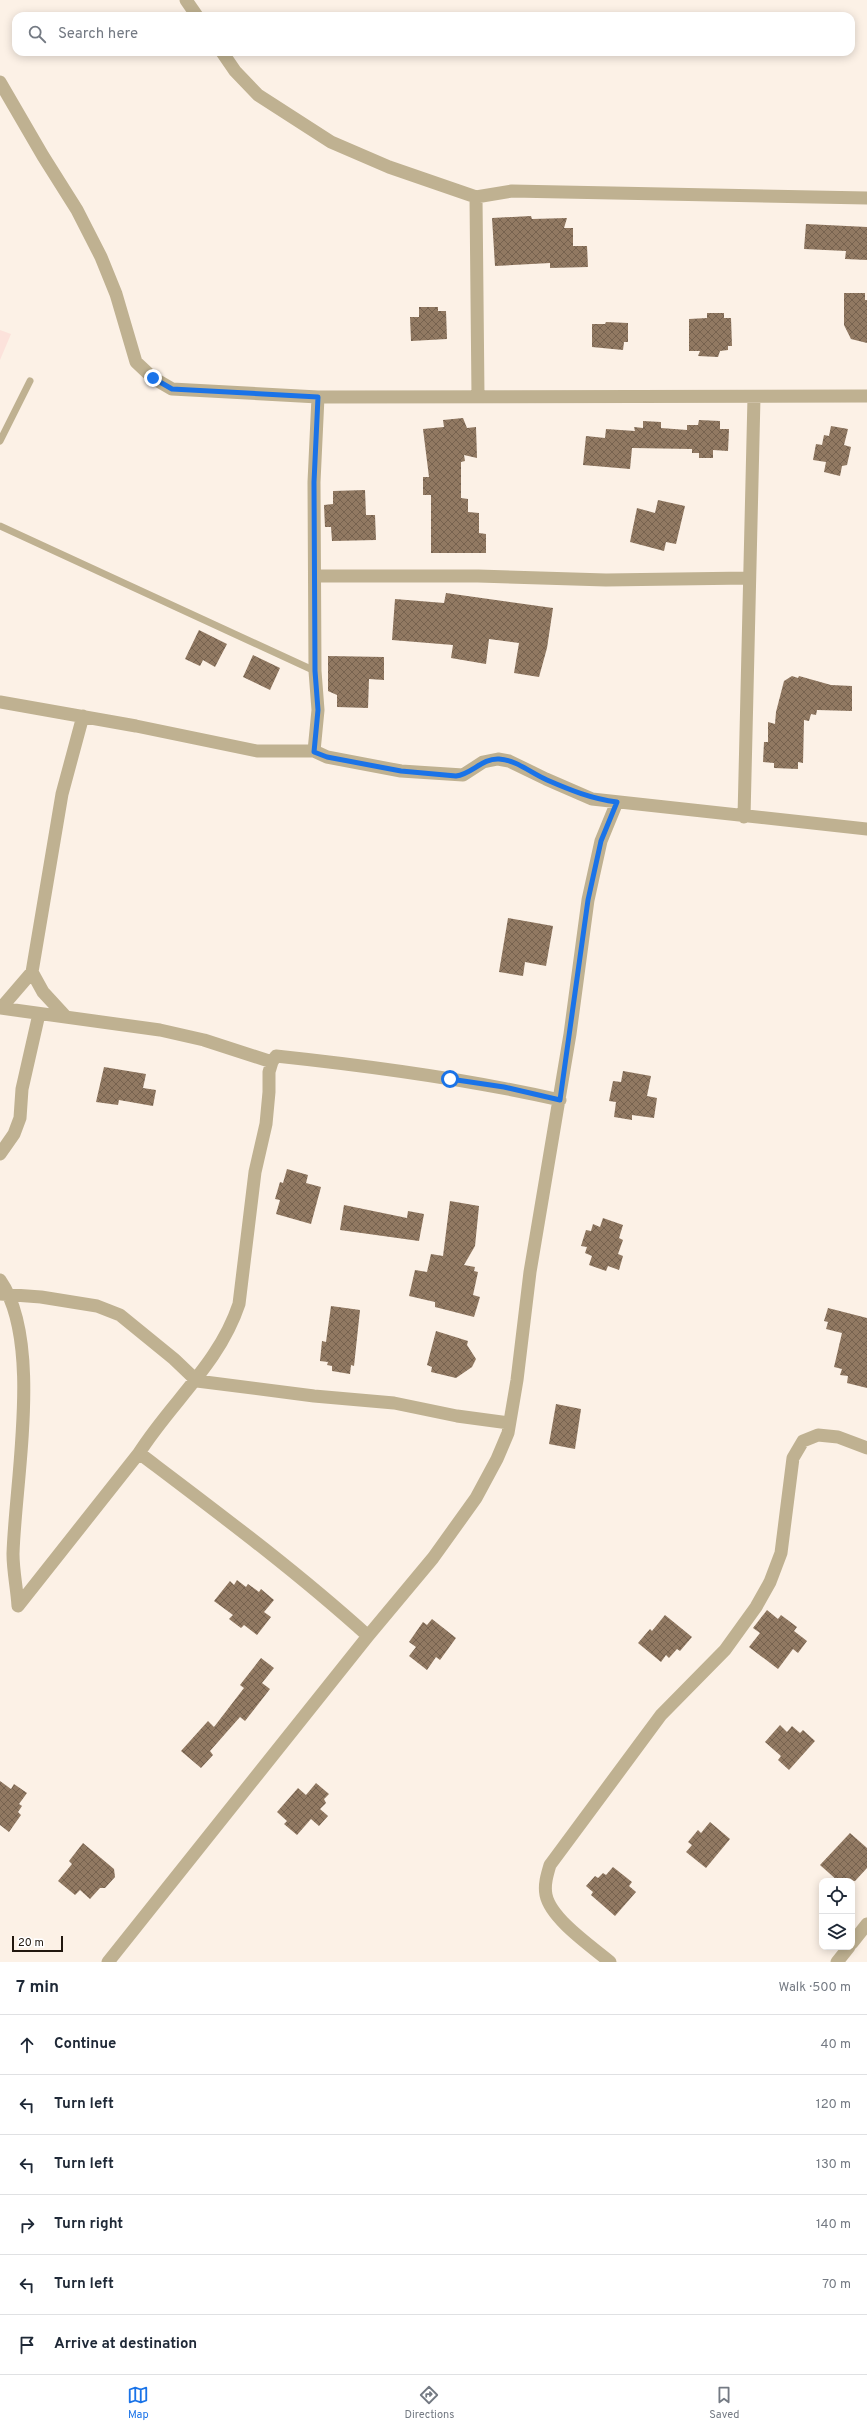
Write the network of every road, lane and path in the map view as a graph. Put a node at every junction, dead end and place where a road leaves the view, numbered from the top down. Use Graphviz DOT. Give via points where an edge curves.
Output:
graph roads {
  1 [pos="186,0"];
  2 [pos="194,12"];
  3 [pos="225,56"];
  4 [pos="0,82"];
  5 [pos="476,197"];
  6 [pos="867,198"];
  7 [pos="30,381"];
  8 [pos="478,396"];
  9 [pos="867,396"];
  10 [pos="318,397"];
  11 [pos="754,397"];
  12 [pos="0,441"];
  13 [pos="0,526"];
  14 [pos="316,576"];
  15 [pos="748,578"];
  16 [pos="315,671"];
  17 [pos="0,702"];
  18 [pos="83,716"];
  19 [pos="314,752"];
  20 [pos="617,802"];
  21 [pos="744,817"];
  22 [pos="867,829"];
  23 [pos="32,972"];
  24 [pos="0,1008"];
  25 [pos="39,1014"];
  26 [pos="66,1017"];
  27 [pos="272,1062"];
  28 [pos="560,1100"];
  29 [pos="0,1154"];
  30 [pos="0,1280"];
  31 [pos="5,1294"];
  32 [pos="197,1381"];
  33 [pos="509,1423"];
  34 [pos="867,1448"];
  35 [pos="139,1453"];
  36 [pos="368,1636"];
  37 [pos="867,1924"];
  38 [pos="855,1939"];
  39 [pos="847,1950"];
  40 [pos="108,1962"];
  41 [pos="610,1962"];
  42 [pos="837,1962"];
  1 -- 2 [label="street"];
  3 -- 5 [label="street" via="258,95 331,142 389,167"];
  4 -- 10 [label="street" via="77,210 101,257 116,294 136,362 143,371 172,389"];
  5 -- 6 [label="street" via="512,191"];
  5 -- 8 [label="street"];
  7 -- 12 [label="lane"];
  8 -- 10 [label="street"];
  8 -- 11 [label="street"];
  9 -- 11 [label="street"];
  10 -- 14 [label="street" via="314,482"];
  11 -- 15 [label="street"];
  13 -- 16 [label="lane"];
  14 -- 15 [label="street" via="471,576 606,580"];
  14 -- 16 [label="street"];
  15 -- 21 [label="street"];
  16 -- 19 [label="street" via="318,710"];
  17 -- 18 [label="street"];
  18 -- 19 [label="street" via="257,751"];
  18 -- 23 [label="street" via="62,794"];
  19 -- 20 [label="street" via="327,757 401,771 456,776 463,775 491,760 509,761 592,799"];
  20 -- 21 [label="street"];
  20 -- 28 [label="street" via="601,841 588,900"];
  21 -- 22 [label="street"];
  23 -- 24 [label="street"];
  23 -- 26 [label="street" via="43,992"];
  24 -- 25 [label="street"];
  25 -- 26 [label="street"];
  25 -- 29 [label="street" via="22,1089 20,1118 14,1134"];
  26 -- 27 [label="street" via="160,1030 204,1040"];
  27 -- 28 [label="street" via="276,1056 317,1060 504,1087"];
  27 -- 32 [label="street" via="269,1072 266,1124 254,1172 240,1304 227,1333"];
  28 -- 33 [label="street" via="530,1272 518,1374"];
  30 -- 31 [label="street"];
  31 -- 32 [label="street" via="97,1306 120,1315 174,1358"];
  31 -- 35 [label="street" via="20,1336 23,1368 24,1413 13,1556 18,1606"];
  32 -- 33 [label="street" via="394,1403 456,1416"];
  32 -- 35 [label="street" via="156,1426"];
  33 -- 36 [label="street" via="508,1433 497,1459 476,1498 433,1558"];
  34 -- 41 [label="street" via="838,1437 818,1434 803,1441 793,1458 781,1553 770,1582 756,1607 725,1650 661,1715 550,1865 546,1886 548,1902 566,1924"];
  35 -- 36 [label="street" via="246,1533 322,1594"];
  36 -- 40 [label="street"];
  37 -- 38 [label="street"];
  39 -- 42 [label="street"];
}
